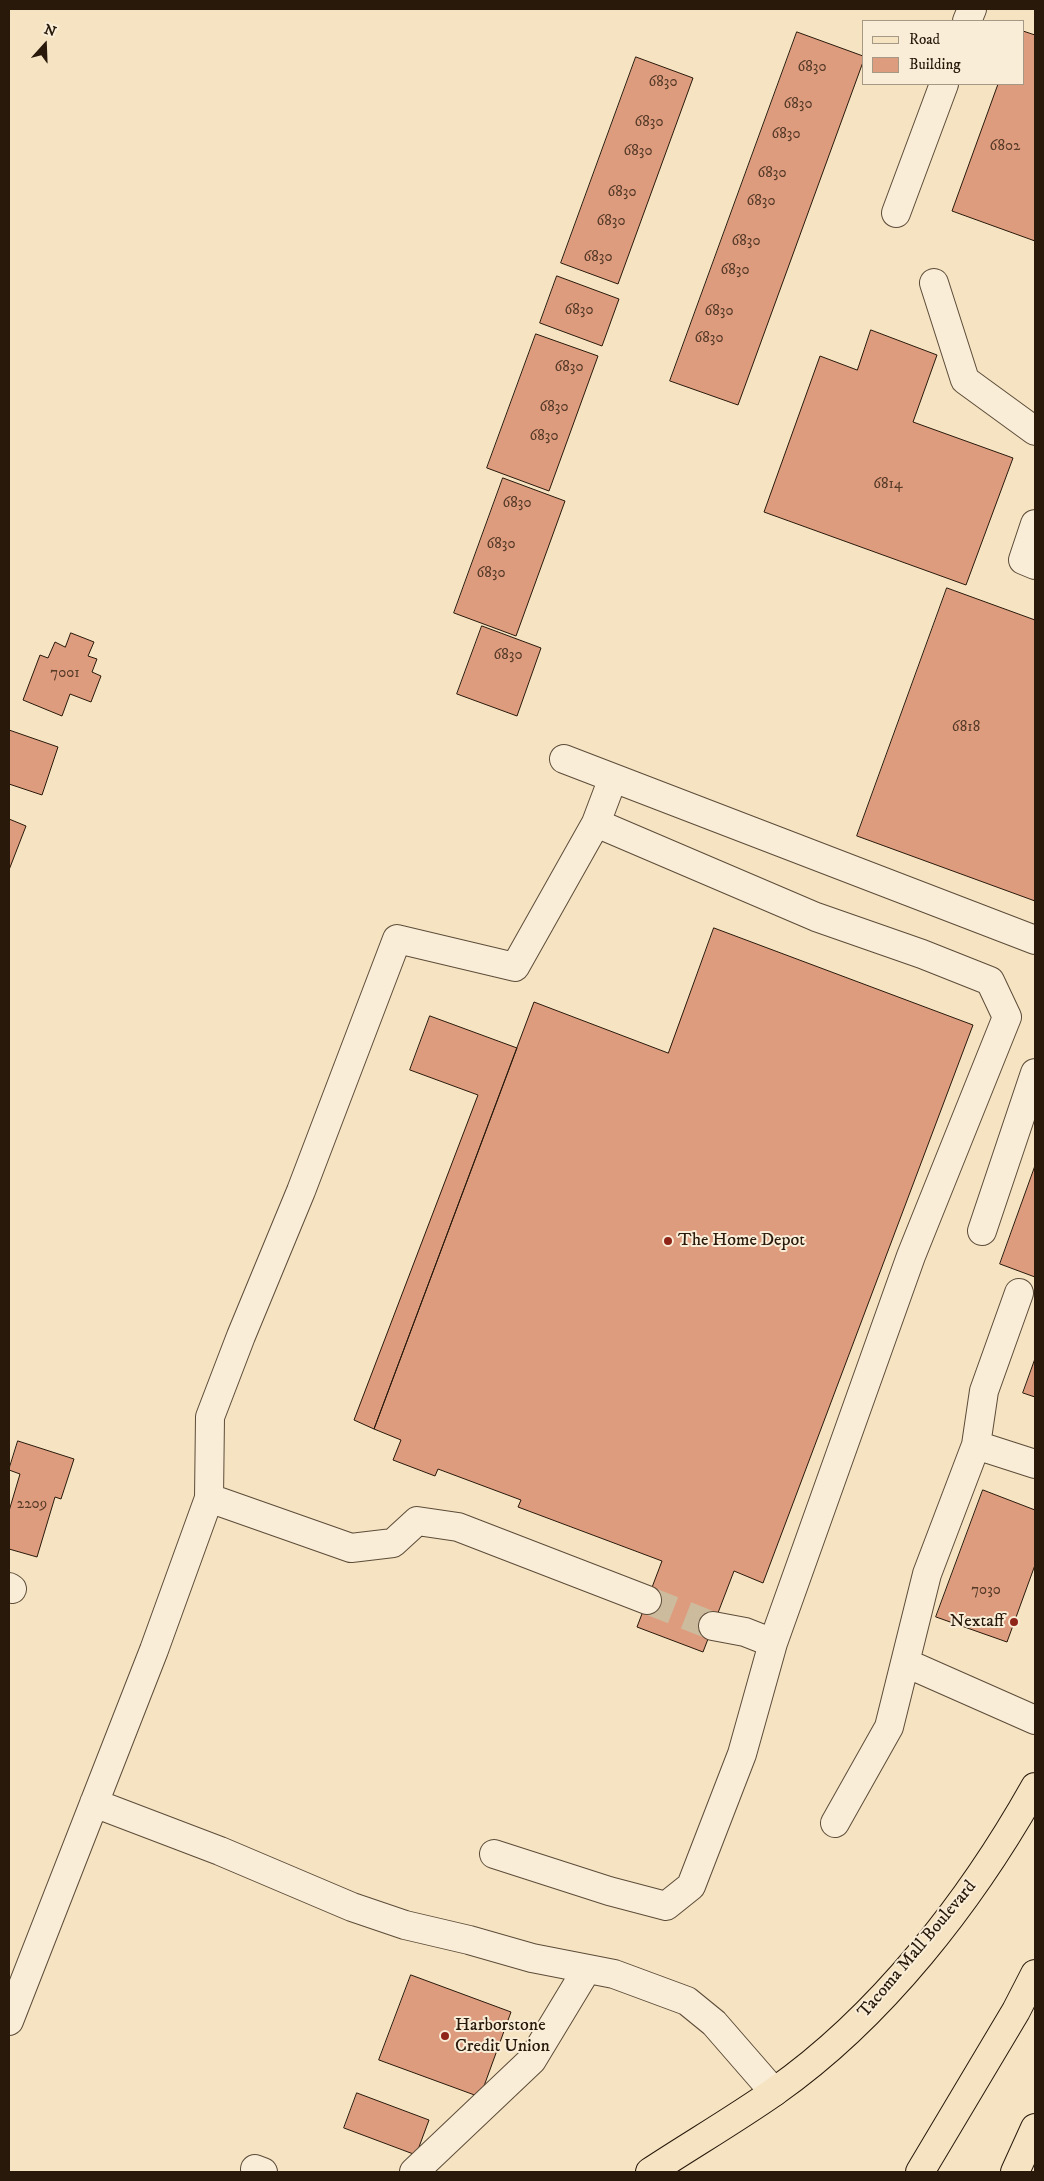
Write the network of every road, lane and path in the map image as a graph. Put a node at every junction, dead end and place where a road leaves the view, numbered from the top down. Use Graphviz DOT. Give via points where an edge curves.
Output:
graph roads {
  1 [pos="944,85"];
  2 [pos="896,213"];
  3 [pos="934,282"];
  4 [pos="1035,431"];
  5 [pos="1035,524"];
  6 [pos="1035,565"];
  7 [pos="564,759"];
  8 [pos="613,778"];
  9 [pos="596,823"];
  10 [pos="1035,940"];
  11 [pos="1035,1074"];
  12 [pos="982,1231"];
  13 [pos="1019,1293"];
  14 [pos="976,1445"];
  15 [pos="1035,1464"];
  16 [pos="209,1498"];
  17 [pos="646,1600"];
  18 [pos="713,1626"];
  19 [pos="773,1643"];
  20 [pos="906,1662"];
  21 [pos="1035,1720"];
  22 [pos="1035,1787"];
  23 [pos="94,1803"];
  24 [pos="835,1823"];
  25 [pos="494,1854"];
  26 [pos="587,1969"];
  27 [pos="1035,1974"];
  28 [pos="9,2021"];
  29 [pos="774,2092"];
  30 [pos="1035,2128"];
  31 [pos="414,2172"];
  32 [pos="650,2172"];
  33 [pos="920,2172"];
  34 [pos="1015,2172"];
  1 -- 2 [label="lane"];
  3 -- 4 [label="lane" via="965,380"];
  5 -- 6 [label="lane" via="1022,560"];
  7 -- 8 [label="lane"];
  8 -- 9 [label="lane"];
  8 -- 10 [label="lane"];
  9 -- 16 [label="lane" via="515,967 397,939 210,1417"];
  9 -- 19 [label="lane" via="816,917 990,981 1007,1017 911,1256"];
  11 -- 12 [label="lane"];
  13 -- 14 [label="lane" via="984,1391"];
  14 -- 15 [label="lane"];
  14 -- 20 [label="lane" via="927,1574"];
  16 -- 17 [label="lane" via="351,1548 393,1543 418,1521 458,1527"];
  16 -- 23 [label="lane"];
  18 -- 19 [label="lane" via="745,1632"];
  19 -- 25 [label="lane" via="742,1754 691,1886 666,1906"];
  20 -- 21 [label="lane"];
  20 -- 24 [label="lane" via="889,1727"];
  22 -- 29 [label="main road, Tacoma Mall Boulevard" via="1013,1827 977,1879 909,1966 859,2021"];
  23 -- 26 [label="lane" via="220,1851 352,1907 405,1925"];
  23 -- 28 [label="lane"];
  26 -- 29 [label="lane" via="614,1974 687,2001 714,2023"];
  26 -- 31 [label="lane" via="532,2060"];
  27 -- 33 [label="main road"];
  29 -- 32 [label="main road, Tacoma Mall Boulevard"];
  30 -- 34 [label="main road"];
}
